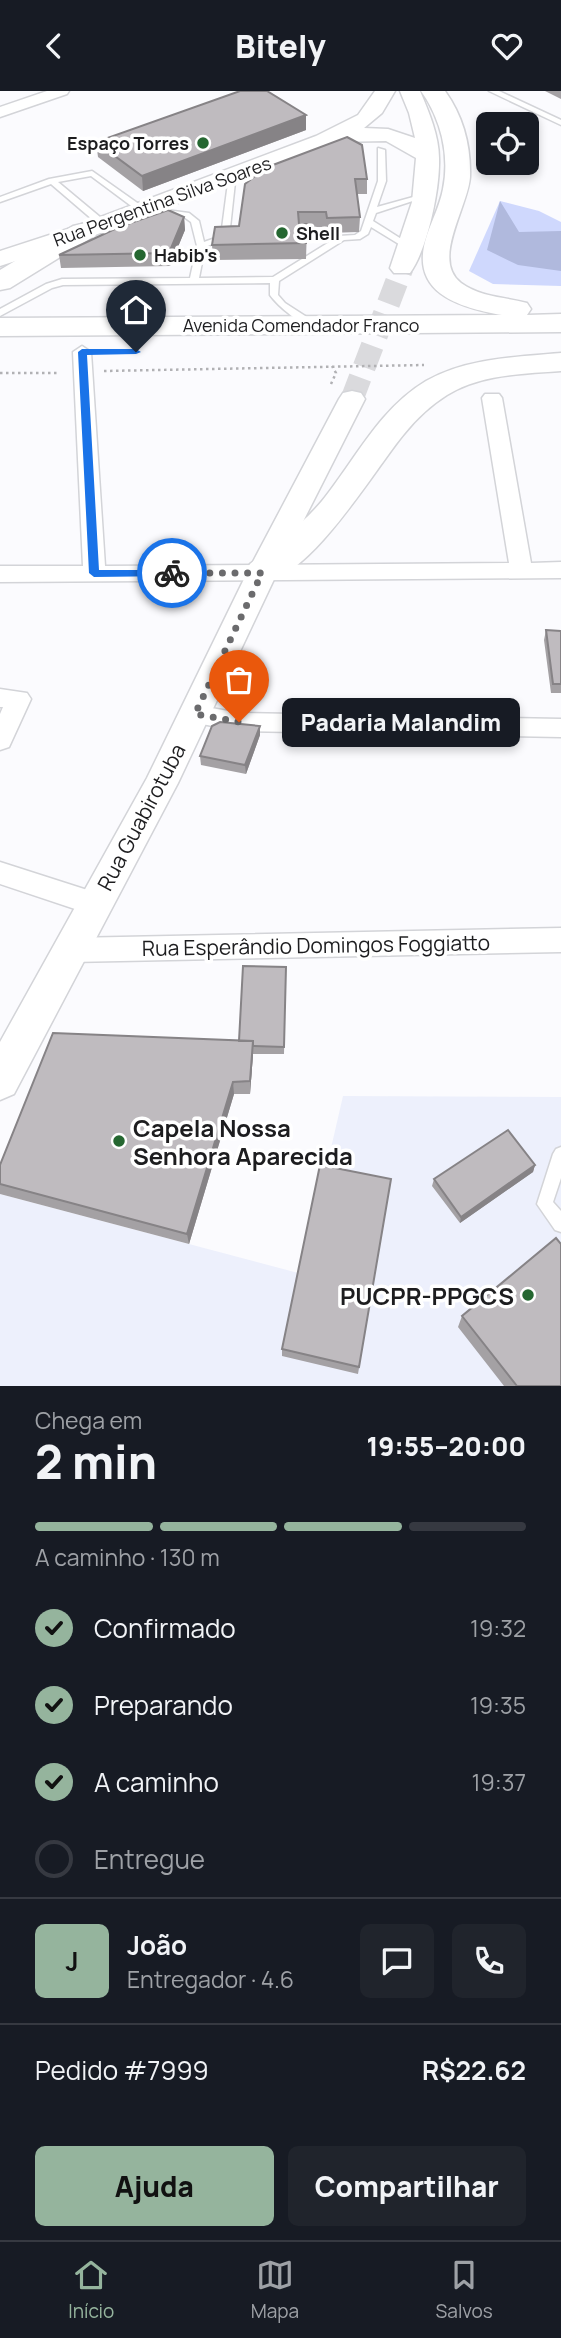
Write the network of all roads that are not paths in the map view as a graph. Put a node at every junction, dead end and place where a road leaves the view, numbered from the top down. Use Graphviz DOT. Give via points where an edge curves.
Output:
graph roads {
  1 [pos="62,91"];
  2 [pos="385,91"];
  3 [pos="410,91"];
  4 [pos="433,91"];
  5 [pos="493,91"];
  6 [pos="0,111"];
  7 [pos="561,112"];
  8 [pos="550,117"];
  9 [pos="561,123"];
  10 [pos="323,140"];
  11 [pos="380,150"];
  12 [pos="429,157"];
  13 [pos="233,175"];
  14 [pos="52,181"];
  15 [pos="424,196"];
  16 [pos="0,199"];
  17 [pos="141,209"];
  18 [pos="373,211"];
  19 [pos="370,223"];
  20 [pos="92,228"];
  21 [pos="201,246"];
  22 [pos="406,258"];
  23 [pos="0,259"];
  24 [pos="275,280"];
  25 [pos="194,281"];
  26 [pos="0,282"];
  27 [pos="0,313"];
  28 [pos="561,315"];
  29 [pos="561,323"];
  30 [pos="313,325"];
  31 [pos="0,327"];
  32 [pos="561,349"];
  33 [pos="0,352"];
  34 [pos="561,362"];
  35 [pos="83,365"];
  36 [pos="492,398"];
  37 [pos="352,399"];
  38 [pos="521,570"];
  39 [pos="561,570"];
  40 [pos="0,573"];
  41 [pos="94,573"];
  42 [pos="262,573"];
  43 [pos="0,698"];
  44 [pos="195,714"];
  45 [pos="561,728"];
  46 [pos="0,740"];
  47 [pos="0,873"];
  48 [pos="96,904"];
  49 [pos="561,940"];
  50 [pos="71,950"];
  51 [pos="11,1038"];
  52 [pos="0,1081"];
  53 [pos="561,1154"];
  54 [pos="561,1224"];
  1 -- 6 [label="street"];
  2 -- 10 [label="main road, Rua Pergentina Silva Soares" via="365,119"];
  3 -- 12 [label="main road" via="423,120"];
  4 -- 28 [label="highway" via="447,115 456,151 456,189 437,248 437,271 443,283 474,300"];
  5 -- 8 [label="lane"];
  7 -- 8 [label="lane"];
  8 -- 9 [label="lane"];
  10 -- 12 [label="main road, Rua Pergentina Silva Soares" via="385,133 404,139"];
  10 -- 13 [label="main road, Rua Pergentina Silva Soares"];
  11 -- 18 [label="lane" via="382,181"];
  12 -- 15 [label="main road"];
  13 -- 17 [label="main road, Rua Pergentina Silva Soares"];
  13 -- 21 [label="lane" via="225,237"];
  14 -- 16 [label="lane"];
  14 -- 17 [label="lane" via="92,173"];
  14 -- 20 [label="lane"];
  15 -- 18 [label="lane"];
  15 -- 22 [label="main road"];
  17 -- 20 [label="main road, Rua Pergentina Silva Soares"];
  17 -- 21 [label="lane" via="186,215 195,221"];
  18 -- 19 [label="lane"];
  19 -- 22 [label="lane"];
  19 -- 24 [label="lane" via="357,237 342,238"];
  20 -- 23 [label="main road, Rua Pergentina Silva Soares"];
  20 -- 26 [label="highway"];
  21 -- 25 [label="lane"];
  24 -- 25 [label="lane"];
  24 -- 30 [label="lane" via="274,295 282,305"];
  25 -- 27 [label="lane" via="62,282"];
  29 -- 30 [label="highway, Avenida Comendador Franco"];
  30 -- 31 [label="highway, Avenida Comendador Franco"];
  32 -- 35 [label="highway, Avenida Comendador Franco"];
  33 -- 35 [label="highway, Avenida Comendador Franco"];
  34 -- 42 [label="highway" via="476,373 428,394 391,431 331,511"];
  35 -- 41 [label="street"];
  36 -- 38 [label="street"];
  37 -- 42 [label="main road, Rua Guabirotuba"];
  38 -- 39 [label="street"];
  38 -- 42 [label="street"];
  40 -- 41 [label="street"];
  41 -- 42 [label="street"];
  42 -- 44 [label="main road, Rua Guabirotuba"];
  43 -- 46 [label="street" via="19,699"];
  44 -- 45 [label="street" via="239,722"];
  44 -- 48 [label="main road, Rua Guabirotuba"];
  47 -- 48 [label="street"];
  48 -- 50 [label="main road, Rua Guabirotuba"];
  49 -- 50 [label="street, Rua Esperândio Domingos Foggiatto"];
  50 -- 51 [label="main road, Rua Guabirotuba"];
  51 -- 52 [label="main road, Rua Guabirotuba"];
  53 -- 54 [label="lane" via="545,1205"];
}
